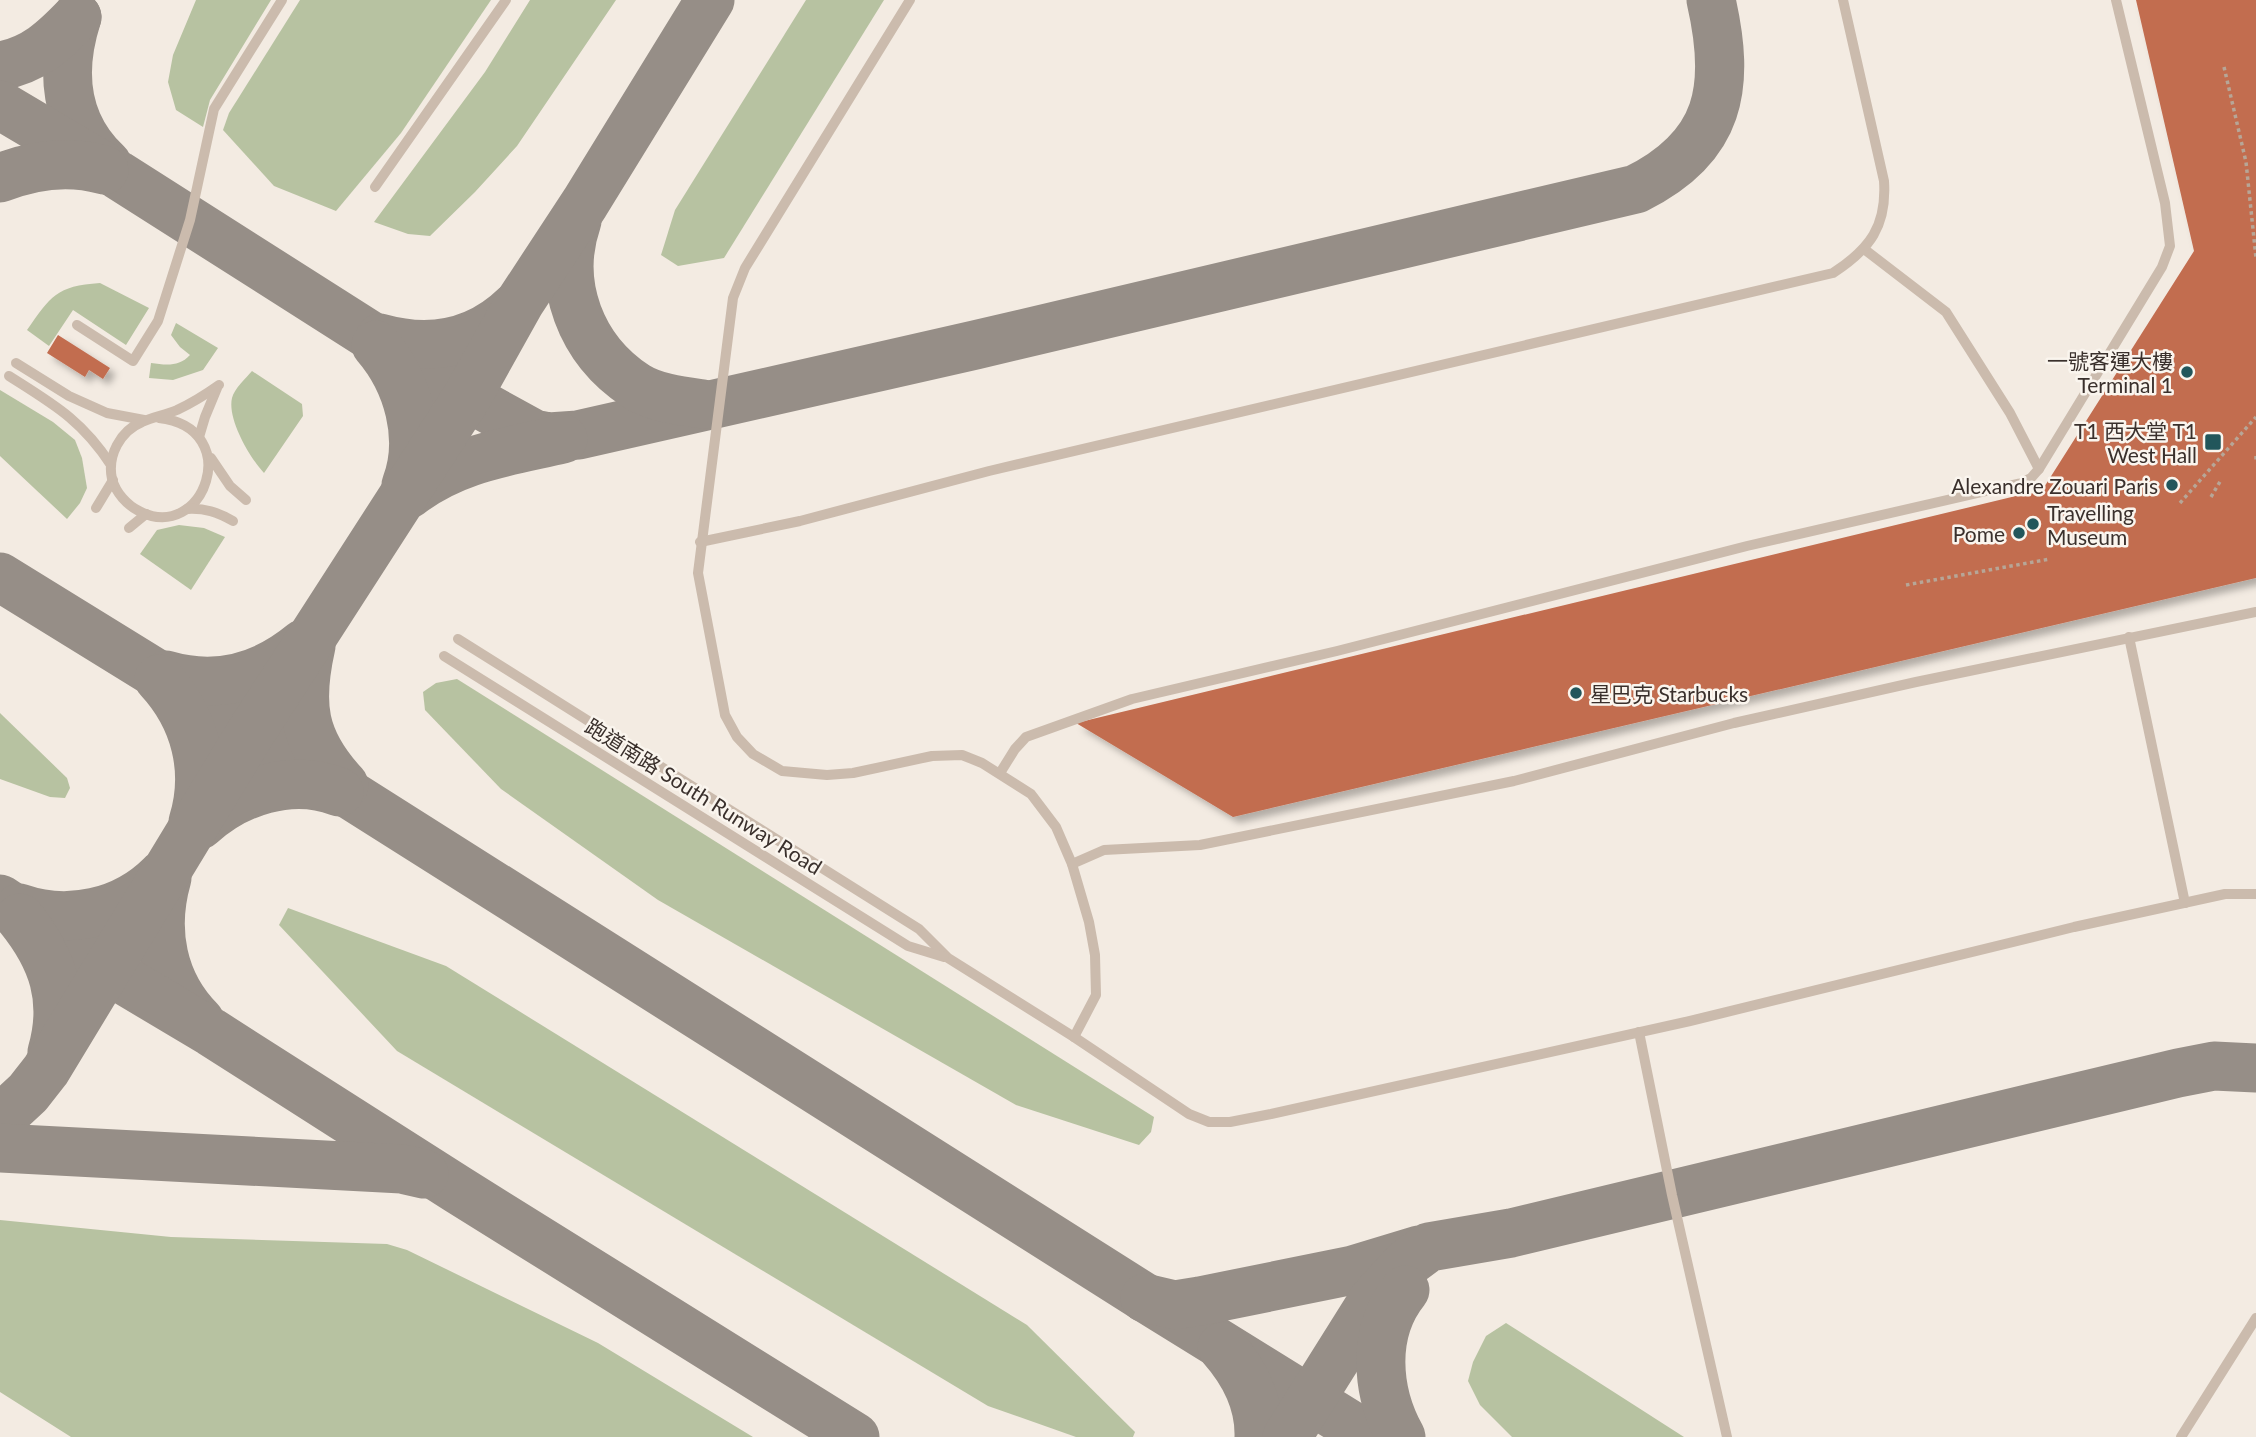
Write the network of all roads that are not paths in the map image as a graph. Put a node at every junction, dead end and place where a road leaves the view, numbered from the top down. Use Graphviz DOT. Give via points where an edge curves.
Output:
graph roads {
  1 [pos="282,0"];
  2 [pos="506,0"];
  3 [pos="910,0"];
  4 [pos="1843,0"];
  5 [pos="2116,0"];
  6 [pos="375,187"];
  7 [pos="1864,248"];
  8 [pos="77,326"];
  9 [pos="16,363"];
  10 [pos="9,376"];
  11 [pos="159,418"];
  12 [pos="145,420"];
  13 [pos="199,437"];
  14 [pos="207,452"];
  15 [pos="111,465"];
  16 [pos="2039,469"];
  17 [pos="113,480"];
  18 [pos="246,500"];
  19 [pos="96,508"];
  20 [pos="187,509"];
  21 [pos="146,514"];
  22 [pos="233,521"];
  23 [pos="129,528"];
  24 [pos="701,542"];
  25 [pos="2256,612"];
  26 [pos="2129,637"];
  27 [pos="458,639"];
  28 [pos="444,656"];
  29 [pos="1000,773"];
  30 [pos="1072,864"];
  31 [pos="2256,894"];
  32 [pos="2185,903"];
  33 [pos="948,958"];
  34 [pos="1639,1032"];
  35 [pos="1074,1037"];
  36 [pos="2256,1318"];
  37 [pos="1727,1437"];
  38 [pos="2181,1437"];
  1 -- 8 [label="lane" via="214,109 190,220 158,321 133,361"];
  2 -- 6 [label="lane"];
  3 -- 24 [label="lane" via="745,268 733,298"];
  4 -- 7 [label="lane" via="1885,189 1878,228"];
  5 -- 16 [label="lane" via="2165,203 2170,246 2162,267"];
  7 -- 16 [label="lane" via="1946,312 2010,413"];
  7 -- 24 [label="lane" via="1833,273"];
  9 -- 12 [label="lane" via="107,413"];
  10 -- 15 [label="lane" via="83,427"];
  11 -- 12 [label="lane"];
  11 -- 13 [label="lane" via="187,425"];
  11 -- 13 [label="lane" via="219,385"];
  12 -- 15 [label="lane" via="121,437"];
  13 -- 14 [label="lane"];
  14 -- 18 [label="lane" via="230,486"];
  14 -- 20 [label="lane" via="207,485"];
  15 -- 17 [label="lane"];
  16 -- 29 [label="lane" via="2021,483 1746,546 1132,699 1026,737"];
  17 -- 19 [label="lane"];
  17 -- 21 [label="lane" via="129,505"];
  20 -- 21 [label="lane" via="172,515"];
  20 -- 22 [label="lane" via="202,508"];
  21 -- 23 [label="lane"];
  24 -- 29 [label="lane" via="698,573 725,715 753,754 782,771 805,774 853,773 948,754 962,755"];
  25 -- 26 [label="lane"];
  26 -- 30 [label="lane" via="1734,723 1514,781 1200,845 1104,850"];
  26 -- 32 [label="lane"];
  27 -- 33 [label="lane, 跑道南路 South Runway Road" via="919,929"];
  28 -- 33 [label="lane, 跑道南路 South Runway Road" via="908,946"];
  29 -- 30 [label="lane" via="1031,794 1044,810"];
  30 -- 35 [label="lane" via="1089,922 1096,995"];
  31 -- 32 [label="lane, 跑道南路 South Runway Road" via="2225,894"];
  32 -- 34 [label="lane, 跑道南路 South Runway Road"];
  33 -- 35 [label="lane, 跑道南路 South Runway Road"];
  34 -- 35 [label="lane, 跑道南路 South Runway Road" via="1230,1122 1209,1122 1189,1114"];
  34 -- 37 [label="lane"];
  36 -- 38 [label="lane"];
}
